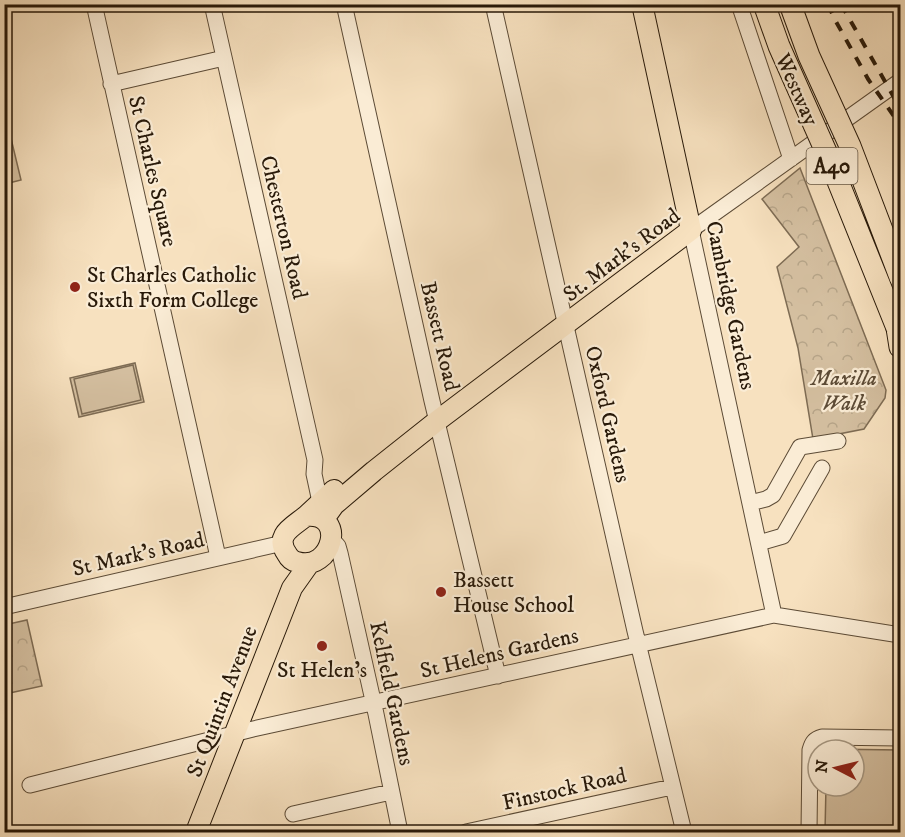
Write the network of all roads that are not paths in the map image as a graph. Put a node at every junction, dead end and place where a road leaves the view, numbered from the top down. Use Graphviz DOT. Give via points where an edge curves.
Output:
graph roads {
  1 [pos="93,4"];
  2 [pos="212,4"];
  3 [pos="344,4"];
  4 [pos="493,4"];
  5 [pos="642,4"];
  6 [pos="739,4"];
  7 [pos="764,4"];
  8 [pos="790,4"];
  9 [pos="224,58"];
  10 [pos="900,81"];
  11 [pos="111,84"];
  12 [pos="790,159"];
  13 [pos="692,230"];
  14 [pos="900,277"];
  15 [pos="566,325"];
  16 [pos="899,338"];
  17 [pos="437,421"];
  18 [pos="838,441"];
  19 [pos="315,460"];
  20 [pos="822,468"];
  21 [pos="374,471"];
  22 [pos="337,489"];
  23 [pos="750,503"];
  24 [pos="317,512"];
  25 [pos="759,543"];
  26 [pos="218,557"];
  27 [pos="309,557"];
  28 [pos="4,607"];
  29 [pos="774,615"];
  30 [pos="900,635"];
  31 [pos="639,644"];
  32 [pos="498,676"];
  33 [pos="373,703"];
  34 [pos="234,733"];
  35 [pos="900,738"];
  36 [pos="30,784"];
  37 [pos="672,787"];
  38 [pos="391,792"];
  39 [pos="293,814"];
  40 [pos="196,832"];
  41 [pos="400,832"];
  42 [pos="466,832"];
  43 [pos="684,832"];
  44 [pos="809,832"];
  1 -- 11 [label="street, St Charles Square"];
  2 -- 9 [label="street, Chesterton Road"];
  3 -- 17 [label="street, Bassett Road"];
  4 -- 15 [label="street, Oxford Gardens"];
  5 -- 13 [label="main road, Cambridge Gardens"];
  6 -- 12 [label="street"];
  7 -- 16 [label="highway, Westway / A40, bridge"];
  8 -- 14 [label="highway, Westway / A40, bridge"];
  9 -- 11 [label="street"];
  9 -- 19 [label="street, Chesterton Road"];
  10 -- 12 [label="street, St. Mark's Road"];
  11 -- 26 [label="street, St Charles Square"];
  12 -- 13 [label="street, St. Mark's Road"];
  13 -- 15 [label="main road, St. Mark's Road"];
  13 -- 23 [label="street, Cambridge Gardens"];
  15 -- 17 [label="main road, St. Mark's Road"];
  15 -- 31 [label="street, Oxford Gardens"];
  17 -- 21 [label="main road, St. Mark's Road"];
  17 -- 32 [label="street, Bassett Road"];
  18 -- 23 [label="street" via="800,447 773,495"];
  19 -- 22 [label="street, Chesterton Road"];
  19 -- 24 [label="street, Chesterton Road"];
  20 -- 25 [label="street" via="783,536"];
  21 -- 22 [label="main road, St. Mark's Road"];
  21 -- 24 [label="main road, St. Mark's Road" via="334,505"];
  22 -- 24 [label="main road, St. Mark's Road"];
  23 -- 25 [label="street, Cambridge Gardens"];
  24 -- 27 [label="main road, St Quintin Avenue" via="331,531 330,544"];
  24 -- 27 [label="main road, St Quintin Avenue" via="286,531 283,538"];
  25 -- 29 [label="street, Cambridge Gardens"];
  26 -- 27 [label="street, St Mark's Road"];
  26 -- 28 [label="street, St Mark's Road"];
  27 -- 33 [label="street, Kelfield Gardens"];
  27 -- 34 [label="main road, St Quintin Avenue" via="292,588"];
  29 -- 30 [label="street"];
  29 -- 31 [label="street, St Helens Gardens"];
  31 -- 32 [label="street, St Helens Gardens"];
  31 -- 37 [label="street, Oxford Gardens"];
  32 -- 33 [label="street, St Helens Gardens"];
  33 -- 34 [label="street, St Helens Gardens"];
  33 -- 38 [label="street, Kelfield Gardens"];
  34 -- 36 [label="street, St Helens Gardens"];
  34 -- 40 [label="main road, St Quintin Avenue"];
  35 -- 44 [label="street" via="822,737 812,743"];
  37 -- 42 [label="street, Finstock Road"];
  37 -- 43 [label="street, Oxford Gardens"];
  38 -- 39 [label="street"];
  38 -- 41 [label="street, Kelfield Gardens"];
}
